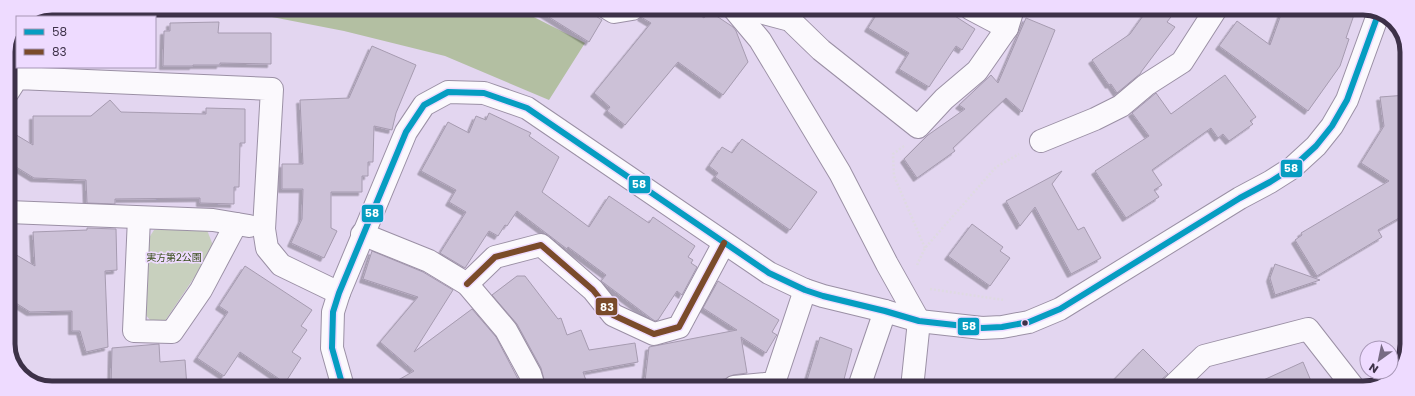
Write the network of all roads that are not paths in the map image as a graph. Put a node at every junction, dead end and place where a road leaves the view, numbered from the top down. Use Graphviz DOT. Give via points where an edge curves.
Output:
graph roads {
  1 [pos="739,15"];
  2 [pos="771,15"];
  3 [pos="994,15"];
  4 [pos="1212,15"];
  5 [pos="1377,18"];
  6 [pos="1010,19"];
  7 [pos="15,79"];
  8 [pos="1041,141"];
  9 [pos="15,212"];
  10 [pos="139,218"];
  11 [pos="236,224"];
  12 [pos="264,229"];
  13 [pos="362,234"];
  14 [pos="724,243"];
  15 [pos="467,284"];
  16 [pos="805,290"];
  17 [pos="339,293"];
  18 [pos="885,311"];
  19 [pos="919,321"];
  20 [pos="341,381"];
  21 [pos="532,381"];
  22 [pos="775,381"];
  23 [pos="860,381"];
  24 [pos="913,381"];
  25 [pos="1178,381"];
  26 [pos="1349,381"];
  1 -- 19 [label="street" via="760,40 840,174"];
  2 -- 6 [label="street" via="790,20 821,50 918,127 944,99 978,71"];
  3 -- 6 [label="street"];
  4 -- 8 [label="street" via="1182,62 1146,85 1121,106"];
  5 -- 19 [label="street" via="1347,100 1332,126 1316,146 1292,168 1060,309 1030,322 982,328"];
  7 -- 12 [label="street" via="272,89"];
  9 -- 10 [label="street"];
  10 -- 11 [label="street" via="212,220"];
  10 -- 11 [label="street" via="134,330 172,332 201,290"];
  11 -- 12 [label="street"];
  12 -- 17 [label="street" via="267,248 281,265"];
  13 -- 14 [label="street" via="406,132 424,105 448,92 484,92 527,108"];
  13 -- 15 [label="street" via="429,261"];
  13 -- 17 [label="street"];
  14 -- 15 [label="street" via="678,327 654,334 613,315 593,290 541,245 495,258"];
  14 -- 16 [label="street" via="769,273"];
  15 -- 21 [label="street" via="506,330"];
  16 -- 18 [label="street"];
  16 -- 22 [label="street"];
  17 -- 20 [label="street" via="333,312 332,348"];
  18 -- 19 [label="street"];
  18 -- 23 [label="street"];
  19 -- 24 [label="street"];
  25 -- 26 [label="street" via="1204,356 1308,329"];
}
